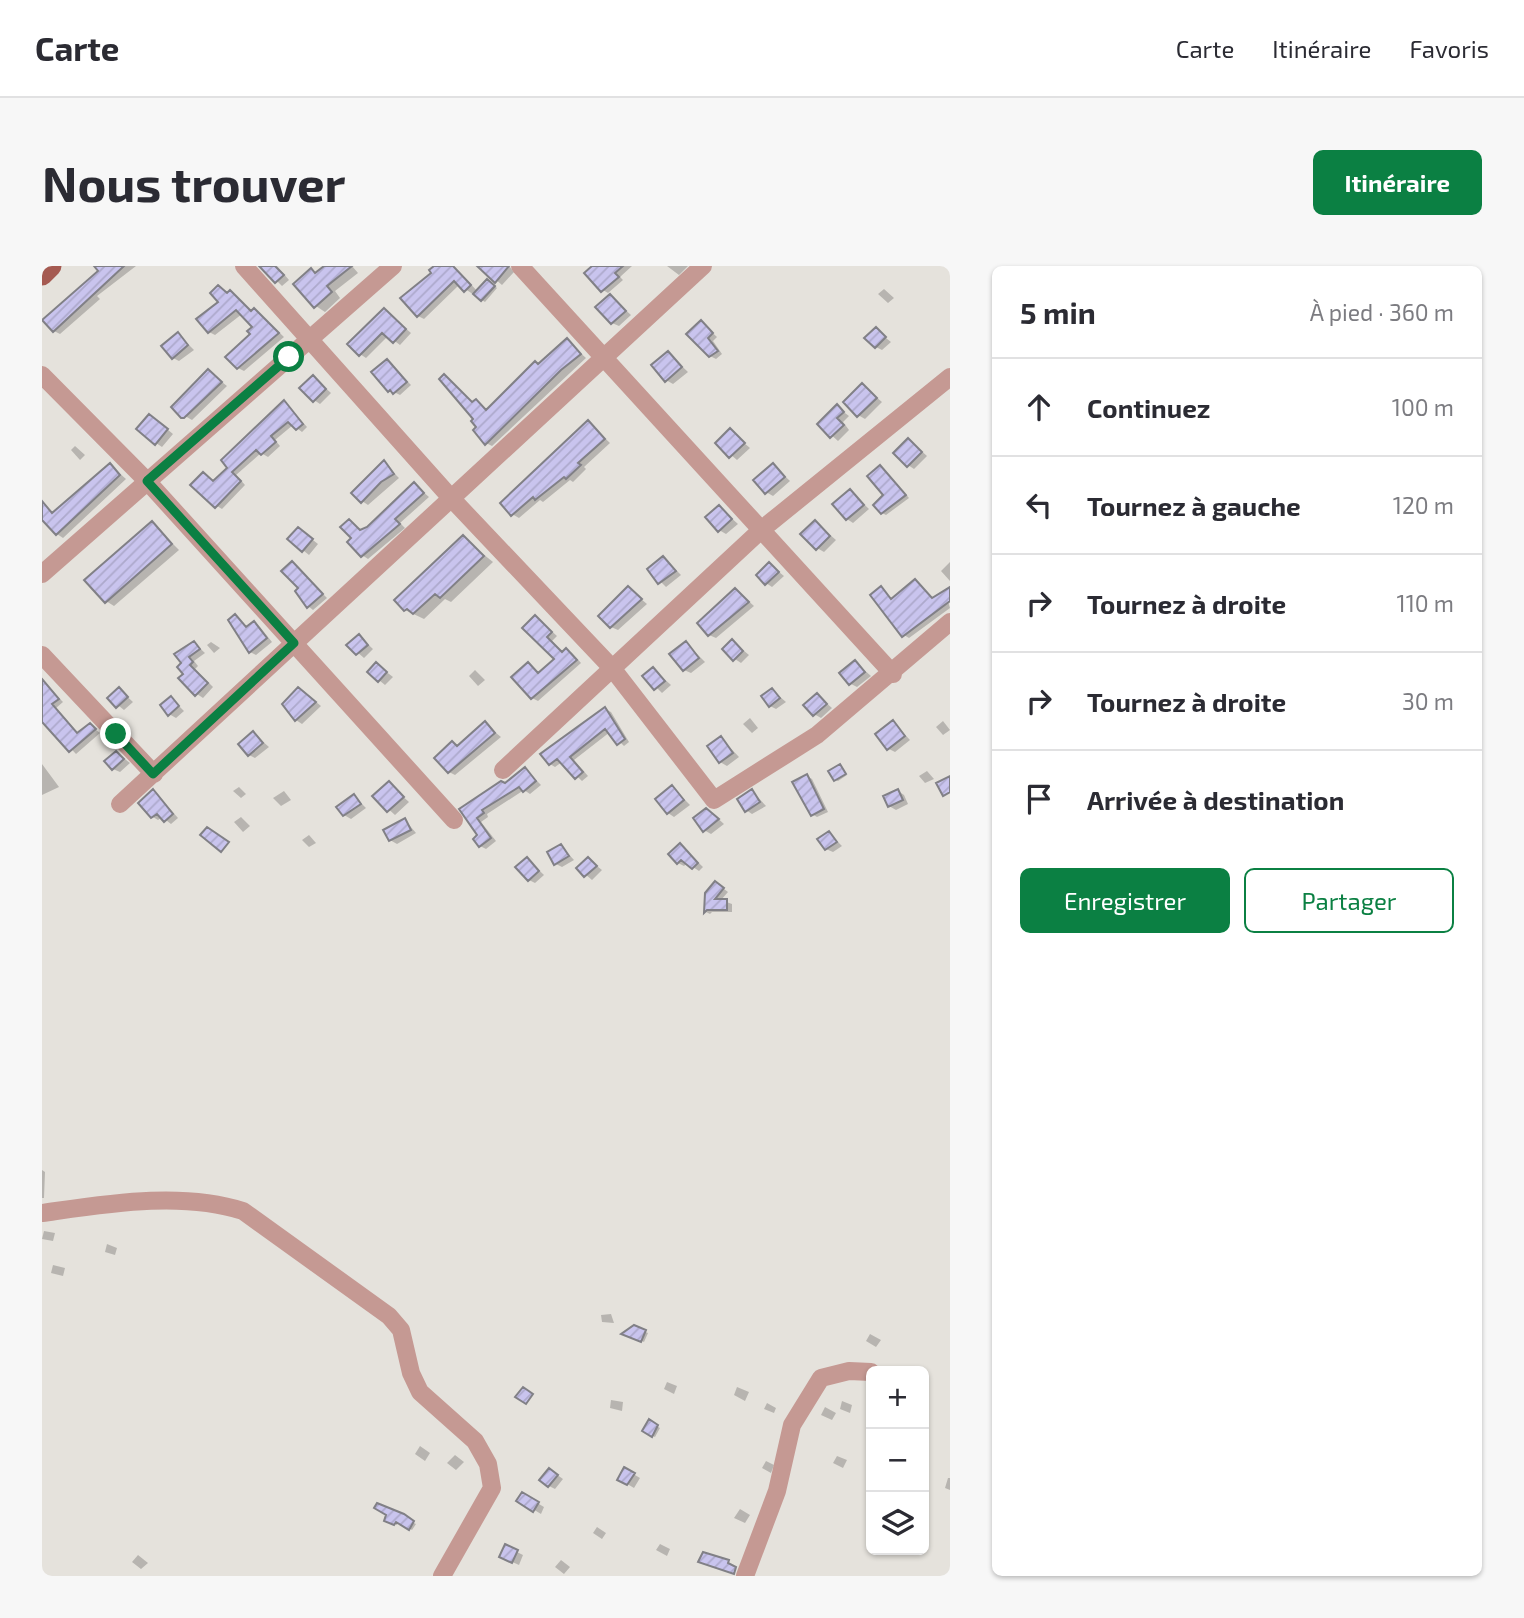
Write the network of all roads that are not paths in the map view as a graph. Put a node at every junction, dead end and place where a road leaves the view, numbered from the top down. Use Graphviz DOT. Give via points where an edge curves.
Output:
graph roads {
  1 [pos="51,266"];
  2 [pos="244,266"];
  3 [pos="393,266"];
  4 [pos="520,266"];
  5 [pos="703,266"];
  6 [pos="42,275"];
  7 [pos="309,340"];
  8 [pos="604,357"];
  9 [pos="42,375"];
  10 [pos="950,377"];
  11 [pos="147,481"];
  12 [pos="451,498"];
  13 [pos="761,530"];
  14 [pos="42,574"];
  15 [pos="950,622"];
  16 [pos="294,643"];
  17 [pos="42,654"];
  18 [pos="612,668"];
  19 [pos="892,674"];
  20 [pos="503,770"];
  21 [pos="153,774"];
  22 [pos="120,804"];
  23 [pos="454,820"];
  24 [pos="42,1213"];
  25 [pos="866,1372"];
  26 [pos="442,1576"];
  27 [pos="745,1576"];
  1 -- 6 [label="main road"];
  2 -- 7 [label="street"];
  3 -- 7 [label="street"];
  4 -- 8 [label="street"];
  5 -- 8 [label="street"];
  7 -- 11 [label="street"];
  7 -- 12 [label="street"];
  8 -- 12 [label="street"];
  8 -- 13 [label="street"];
  9 -- 11 [label="street"];
  10 -- 13 [label="street"];
  11 -- 14 [label="street"];
  11 -- 16 [label="street"];
  12 -- 16 [label="street"];
  12 -- 18 [label="street"];
  13 -- 18 [label="street"];
  13 -- 19 [label="street"];
  15 -- 19 [label="street"];
  16 -- 21 [label="street"];
  16 -- 23 [label="street"];
  17 -- 21 [label="street"];
  18 -- 19 [label="street" via="714,800 817,736"];
  18 -- 20 [label="street"];
  21 -- 22 [label="street"];
  24 -- 26 [label="street" via="100,1205 218,1203 243,1211 389,1316 401,1330 420,1392 475,1440 488,1464 492,1488"];
  25 -- 27 [label="street" via="821,1378 792,1425 777,1491"];
}
